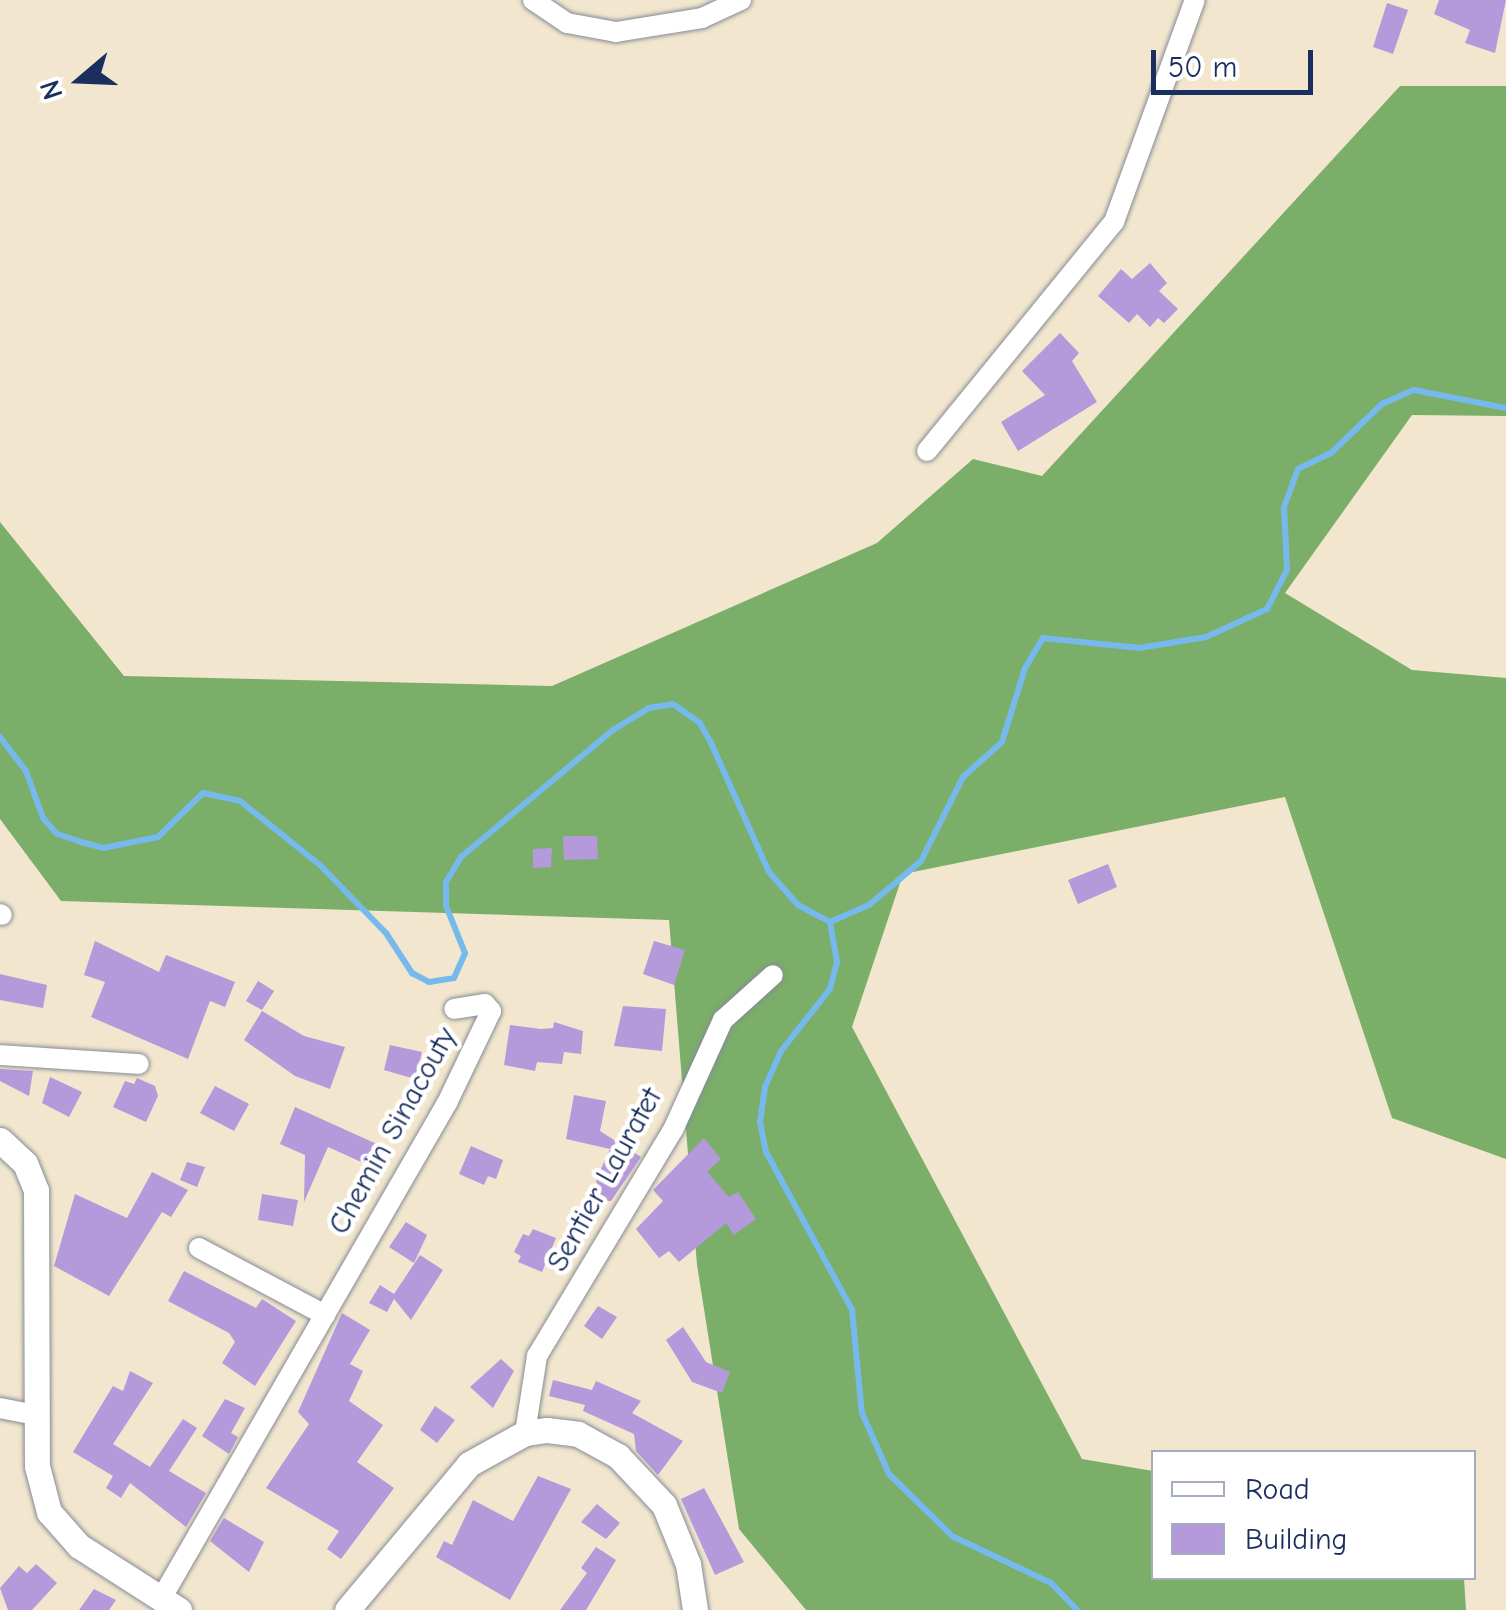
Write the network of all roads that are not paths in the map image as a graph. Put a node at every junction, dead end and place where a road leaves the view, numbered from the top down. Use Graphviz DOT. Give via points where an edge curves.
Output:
graph roads {
  1 [pos="533,0"];
  2 [pos="741,0"];
  3 [pos="1195,0"];
  4 [pos="927,451"];
  5 [pos="773,975"];
  6 [pos="454,1009"];
  7 [pos="0,1054"];
  8 [pos="139,1064"];
  9 [pos="0,1140"];
  10 [pos="199,1248"];
  11 [pos="324,1315"];
  12 [pos="0,1408"];
  13 [pos="36,1415"];
  14 [pos="526,1433"];
  15 [pos="170,1605"];
  16 [pos="347,1610"];
  17 [pos="695,1610"];
  1 -- 2 [label="street" via="567,23 616,32 702,18"];
  3 -- 4 [label="street" via="1114,222"];
  5 -- 14 [label="street, Sentier Lauratet" via="722,1020 673,1130 538,1356"];
  6 -- 11 [label="street, Chemin Sinacouty" via="486,1004 491,1011 448,1103"];
  7 -- 8 [label="street"];
  9 -- 13 [label="street" via="25,1162 36,1190"];
  10 -- 11 [label="street"];
  11 -- 15 [label="street, Chemin Sinacouty"];
  12 -- 13 [label="street"];
  13 -- 15 [label="street" via="37,1466 49,1512 78,1546"];
  14 -- 16 [label="street" via="494,1446 443,1489"];
  14 -- 17 [label="street" via="578,1434 618,1456 664,1505 688,1564"];
}
